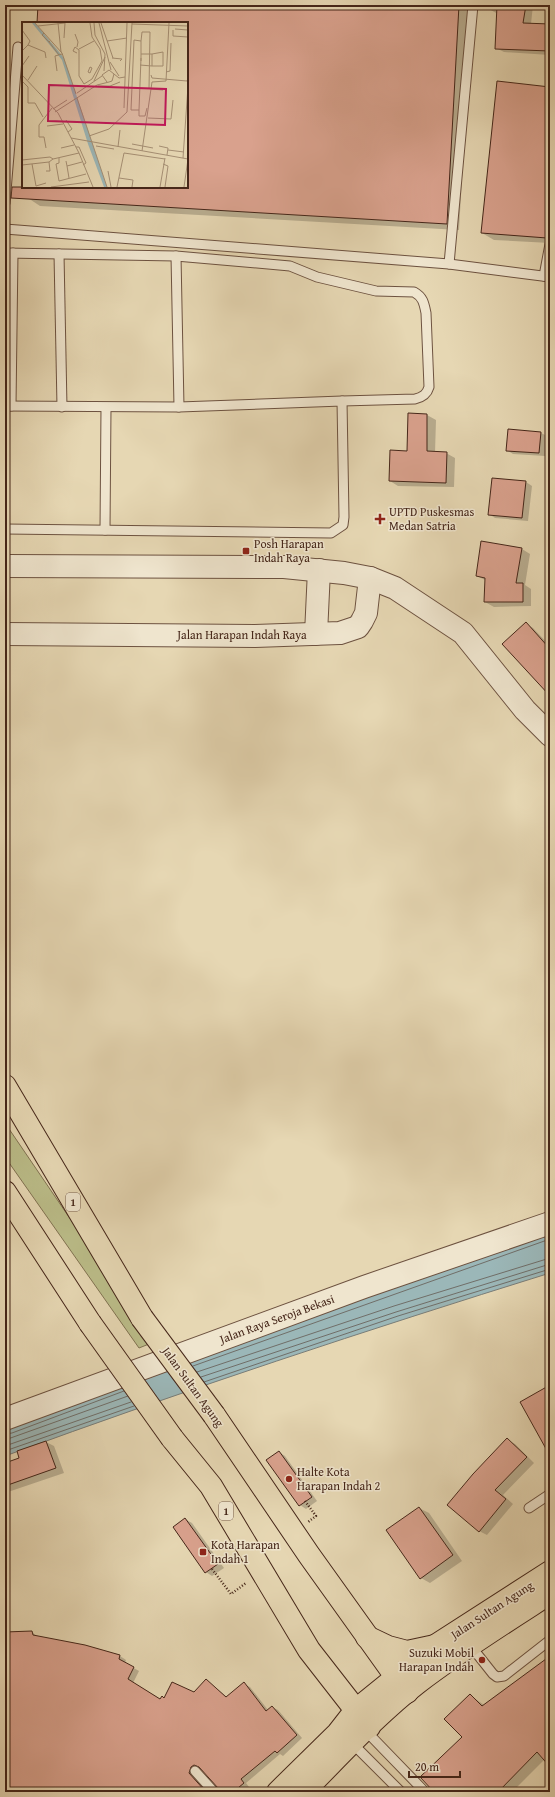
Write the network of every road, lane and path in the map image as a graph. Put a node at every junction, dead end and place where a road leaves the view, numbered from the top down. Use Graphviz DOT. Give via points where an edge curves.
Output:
graph roads {
  1 [pos="473,5"];
  2 [pos="18,47"];
  3 [pos="5,203"];
  4 [pos="5,229"];
  5 [pos="550,244"];
  6 [pos="9,253"];
  7 [pos="59,254"];
  8 [pos="176,256"];
  9 [pos="449,264"];
  10 [pos="547,277"];
  11 [pos="342,401"];
  12 [pos="8,406"];
  13 [pos="62,407"];
  14 [pos="180,407"];
  15 [pos="106,408"];
  16 [pos="5,529"];
  17 [pos="104,530"];
  18 [pos="5,566"];
  19 [pos="319,570"];
  20 [pos="370,578"];
  21 [pos="5,634"];
  22 [pos="316,634"];
  23 [pos="550,735"];
  24 [pos="5,1086"];
  25 [pos="5,1192"];
  26 [pos="550,1223"];
  27 [pos="5,1419"];
  28 [pos="550,1494"];
  29 [pos="529,1508"];
  30 [pos="212,1569"];
  31 [pos="262,1571"];
  32 [pos="550,1572"];
  33 [pos="550,1593"];
  34 [pos="366,1636"];
  35 [pos="550,1640"];
  36 [pos="470,1645"];
  37 [pos="435,1646"];
  38 [pos="324,1670"];
  39 [pos="402,1685"];
  40 [pos="360,1728"];
  41 [pos="329,1741"];
  42 [pos="195,1771"];
  43 [pos="214,1792"];
  44 [pos="278,1792"];
  45 [pos="303,1792"];
  46 [pos="401,1792"];
  47 [pos="425,1792"];
  1 -- 9 [label="lane"];
  2 -- 3 [label="lane"];
  4 -- 9 [label="lane"];
  5 -- 10 [label="lane"];
  6 -- 7 [label="lane"];
  6 -- 12 [label="lane"];
  7 -- 8 [label="lane"];
  7 -- 13 [label="lane"];
  8 -- 11 [label="lane" via="290,266 317,277 376,291 414,292 419,295 424,301 426,313 428,392 415,399"];
  8 -- 14 [label="lane"];
  9 -- 10 [label="lane"];
  11 -- 14 [label="lane"];
  11 -- 17 [label="lane" via="344,517 343,525 331,533"];
  12 -- 13 [label="lane"];
  13 -- 15 [label="lane"];
  14 -- 15 [label="lane"];
  15 -- 17 [label="lane"];
  16 -- 17 [label="lane"];
  18 -- 19 [label="street" via="255,567"];
  19 -- 20 [label="street"];
  19 -- 22 [label="street, Jalan Harapan Indah Raya"];
  20 -- 22 [label="street" via="366,613 358,627 340,633"];
  20 -- 23 [label="street" via="395,588 463,633 525,710"];
  21 -- 22 [label="street, Jalan Harapan Indah Raya"];
  24 -- 34 [label="highway, Jalan Sultan Agung / 1, bridge" via="142,1318 214,1415"];
  25 -- 31 [label="highway, 1, bridge" via="90,1323 172,1438 211,1486"];
  26 -- 27 [label="street, Jalan Raya Seroja Bekasi" via="356,1290"];
  28 -- 29 [label="lane"];
  30 -- 31 [label="path" via="231,1594"];
  31 -- 38 [label="highway, 1" via="309,1650"];
  32 -- 37 [label="highway, Jalan Sultan Agung"];
  33 -- 36 [label="highway, Jalan Sultan Agung"];
  34 -- 37 [label="highway" via="388,1647 407,1652"];
  34 -- 39 [label="highway, Jalan Sultan Agung / 1"];
  35 -- 36 [label="lane" via="504,1676 497,1677"];
  36 -- 39 [label="highway, Jalan Sultan Agung"];
  37 -- 39 [label="highway, Jalan Sultan Agung"];
  38 -- 40 [label="highway, 1"];
  38 -- 41 [label="highway" via="332,1696 335,1719"];
  39 -- 40 [label="highway, Jalan Sultan Agung"];
  40 -- 41 [label="highway, Jalan Sultan Agung" via="338,1733"];
  40 -- 45 [label="highway, Jalan Sultan Agung"];
  40 -- 46 [label="lane"];
  40 -- 47 [label="lane"];
  41 -- 44 [label="highway, Jalan Sultan Agung"];
  42 -- 43 [label="lane"];
}
